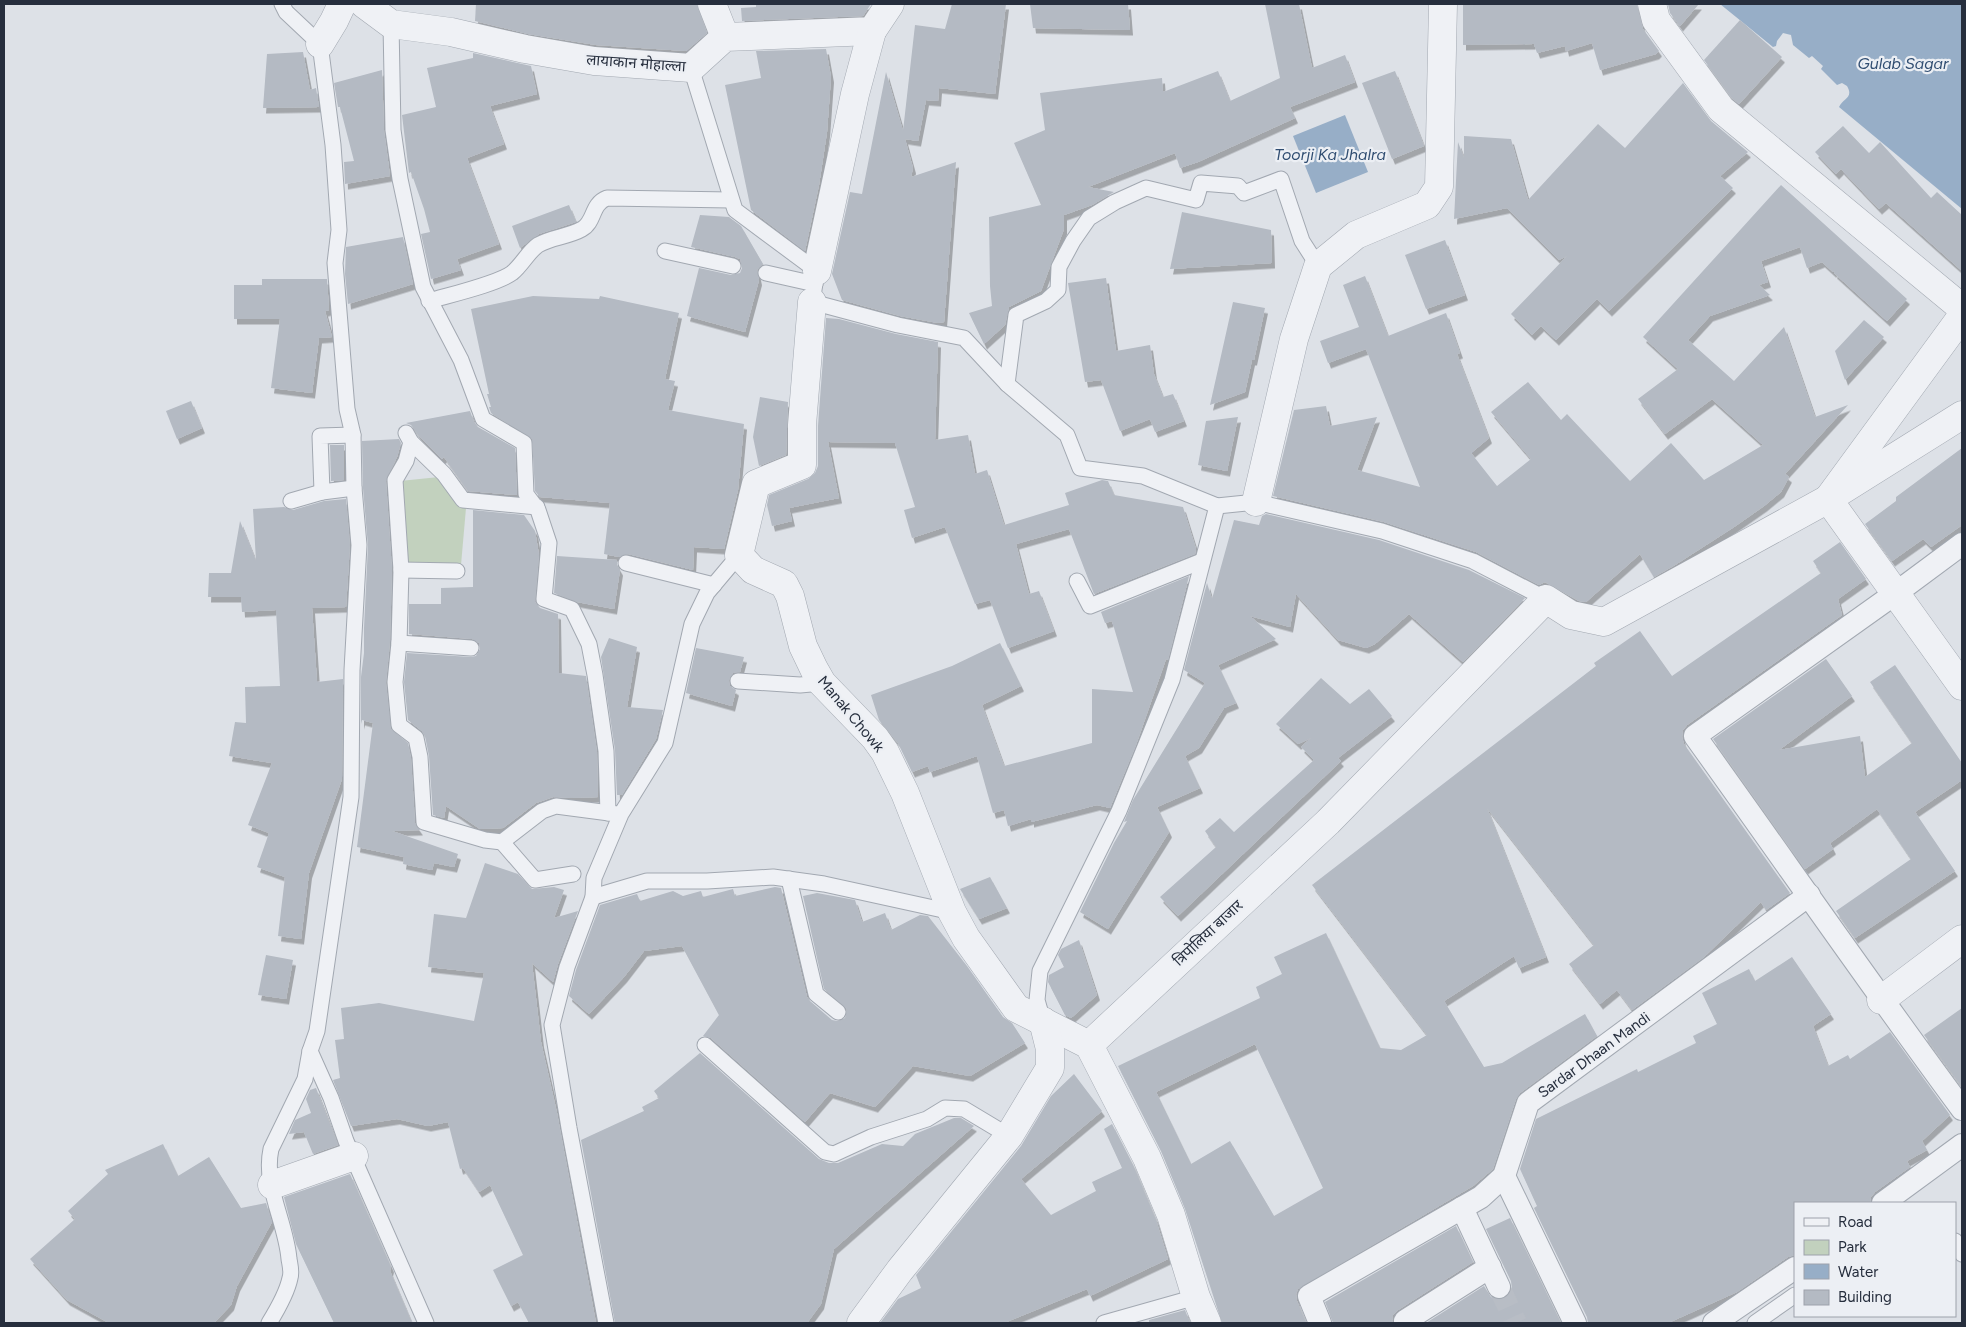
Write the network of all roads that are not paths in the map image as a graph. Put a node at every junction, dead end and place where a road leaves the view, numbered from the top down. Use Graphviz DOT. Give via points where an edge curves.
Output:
graph roads {
  1 [pos="282,4"];
  2 [pos="342,4"];
  3 [pos="364,4"];
  4 [pos="712,4"];
  5 [pos="890,4"];
  6 [pos="1443,4"];
  7 [pos="1652,4"];
  8 [pos="391,24"];
  9 [pos="872,32"];
  10 [pos="724,37"];
  11 [pos="320,44"];
  12 [pos="691,68"];
  13 [pos="732,200"];
  14 [pos="665,251"];
  15 [pos="733,266"];
  16 [pos="1318,266"];
  17 [pos="766,273"];
  18 [pos="815,286"];
  19 [pos="429,301"];
  20 [pos="1962,308"];
  21 [pos="1962,316"];
  22 [pos="1008,384"];
  23 [pos="1962,414"];
  24 [pos="352,435"];
  25 [pos="354,488"];
  26 [pos="322,492"];
  27 [pos="1828,499"];
  28 [pos="291,501"];
  29 [pos="1256,502"];
  30 [pos="1217,506"];
  31 [pos="536,507"];
  32 [pos="1962,544"];
  33 [pos="739,555"];
  34 [pos="1202,561"];
  35 [pos="626,563"];
  36 [pos="401,570"];
  37 [pos="457,571"];
  38 [pos="1077,581"];
  39 [pos="714,585"];
  40 [pos="1896,593"];
  41 [pos="1546,599"];
  42 [pos="399,643"];
  43 [pos="471,648"];
  44 [pos="738,682"];
  45 [pos="822,683"];
  46 [pos="1962,686"];
  47 [pos="615,813"];
  48 [pos="502,842"];
  49 [pos="573,874"];
  50 [pos="789,879"];
  51 [pos="1809,895"];
  52 [pos="593,897"];
  53 [pos="952,912"];
  54 [pos="1962,939"];
  55 [pos="1881,1000"];
  56 [pos="838,1012"];
  57 [pos="1043,1021"];
  58 [pos="705,1045"];
  59 [pos="1089,1045"];
  60 [pos="310,1051"];
  61 [pos="1962,1109"];
  62 [pos="1009,1136"];
  63 [pos="1962,1145"];
  64 [pos="354,1156"];
  65 [pos="1504,1176"];
  66 [pos="272,1185"];
  67 [pos="1885,1202"];
  68 [pos="1462,1208"];
  69 [pos="1956,1243"];
  70 [pos="1962,1254"];
  71 [pos="1794,1269"];
  72 [pos="1794,1296"];
  73 [pos="1196,1297"];
  74 [pos="268,1323"];
  75 [pos="426,1323"];
  76 [pos="606,1323"];
  77 [pos="861,1323"];
  78 [pos="1104,1323"];
  79 [pos="1207,1323"];
  80 [pos="1320,1323"];
  81 [pos="1406,1323"];
  82 [pos="1575,1323"];
  83 [pos="1714,1323"];
  84 [pos="1754,1323"];
  1 -- 11 [label="lane" via="286,12"];
  2 -- 11 [label="street"];
  3 -- 8 [label="street, लायाकान मोहाल्ला"];
  4 -- 10 [label="street"];
  5 -- 9 [label="street"];
  6 -- 16 [label="street" via="1439,187 1427,205 1356,236"];
  7 -- 20 [label="street" via="1656,20 1721,109"];
  8 -- 12 [label="street, लायाकान मोहाल्ला" via="451,32 525,50 594,61"];
  8 -- 19 [label="lane" via="393,130 415,253"];
  9 -- 10 [label="street"];
  9 -- 18 [label="street" via="855,94"];
  10 -- 12 [label="street, लायाकान मोहाल्ला"];
  11 -- 24 [label="lane" via="333,145 339,230 335,263"];
  12 -- 13 [label="lane"];
  13 -- 18 [label="lane" via="735,210"];
  13 -- 19 [label="lane" via="606,198 596,206 585,227 538,245 511,274"];
  14 -- 15 [label="lane"];
  16 -- 22 [label="lane" via="1302,241 1281,179 1244,193 1238,186 1201,183 1196,200 1146,188 1089,218 1059,267 1058,290 1046,301 1016,315"];
  16 -- 29 [label="street" via="1294,339"];
  17 -- 18 [label="lane"];
  18 -- 22 [label="lane" via="898,325 964,338"];
  18 -- 33 [label="street" via="802,424 802,465 756,484"];
  19 -- 31 [label="lane" via="461,360 483,419 524,443 526,494"];
  21 -- 27 [label="street"];
  22 -- 30 [label="lane" via="1067,435 1080,468 1143,476"];
  23 -- 27 [label="street"];
  24 -- 25 [label="lane"];
  24 -- 26 [label="lane" via="320,436"];
  25 -- 26 [label="lane"];
  25 -- 60 [label="lane" via="359,545 352,670 351,797 317,1031"];
  26 -- 28 [label="lane"];
  27 -- 40 [label="street"];
  27 -- 41 [label="street" via="1604,622 1571,615"];
  29 -- 30 [label="lane"];
  29 -- 41 [label="lane" via="1382,531 1473,561"];
  30 -- 34 [label="lane"];
  31 -- 36 [label="lane" via="463,500 444,474 408,437 406,461 395,480"];
  31 -- 47 [label="lane" via="549,543 544,599 572,609 589,644"];
  32 -- 40 [label="street"];
  33 -- 39 [label="lane"];
  33 -- 45 [label="street, Manak Chowk" via="753,570 784,584 803,646"];
  34 -- 38 [label="lane" via="1090,606"];
  34 -- 57 [label="lane" via="1172,680 1119,811 1040,971 1037,1000"];
  35 -- 39 [label="lane"];
  36 -- 37 [label="lane"];
  36 -- 42 [label="lane"];
  39 -- 47 [label="lane" via="692,624 665,743"];
  40 -- 46 [label="street"];
  40 -- 51 [label="street" via="1695,736"];
  41 -- 59 [label="street, त्रिपोलिया बाजार" via="1328,822"];
  42 -- 43 [label="lane"];
  42 -- 48 [label="lane" via="395,682 399,725 416,738 424,822"];
  44 -- 45 [label="lane"];
  45 -- 53 [label="street, Manak Chowk" via="885,752 905,793"];
  47 -- 48 [label="lane" via="556,806 542,811"];
  47 -- 52 [label="lane" via="594,878"];
  48 -- 49 [label="lane" via="535,880"];
  50 -- 52 [label="lane" via="647,881"];
  50 -- 53 [label="lane"];
  50 -- 56 [label="lane" via="816,994"];
  51 -- 55 [label="street"];
  51 -- 65 [label="street, Sardar Dhaan Mandi" via="1528,1103"];
  52 -- 76 [label="lane" via="567,967 552,1025"];
  53 -- 57 [label="street, Manak Chowk" via="966,938 1016,1008"];
  54 -- 55 [label="street"];
  55 -- 61 [label="street"];
  57 -- 59 [label="street"];
  57 -- 62 [label="street" via="1050,1049 1050,1068"];
  58 -- 62 [label="lane" via="825,1152 834,1154 871,1137 927,1119 945,1108 964,1109"];
  59 -- 73 [label="street" via="1147,1158 1171,1215"];
  60 -- 64 [label="lane"];
  60 -- 66 [label="lane" via="305,1079 271,1149 268,1162"];
  62 -- 77 [label="street"];
  63 -- 67 [label="street"];
  64 -- 66 [label="street"];
  64 -- 75 [label="lane"];
  65 -- 68 [label="street, Sardar Dhaan Mandi" via="1481,1197"];
  65 -- 82 [label="street"];
  66 -- 74 [label="lane" via="291,1277"];
  68 -- 80 [label="street, Sardar Dhaan Mandi" via="1309,1296"];
  68 -- 81 [label="street" via="1494,1277"];
  69 -- 70 [label="lane"];
  71 -- 83 [label="street"];
  72 -- 84 [label="lane"];
  73 -- 78 [label="lane"];
  73 -- 79 [label="street"];
}
